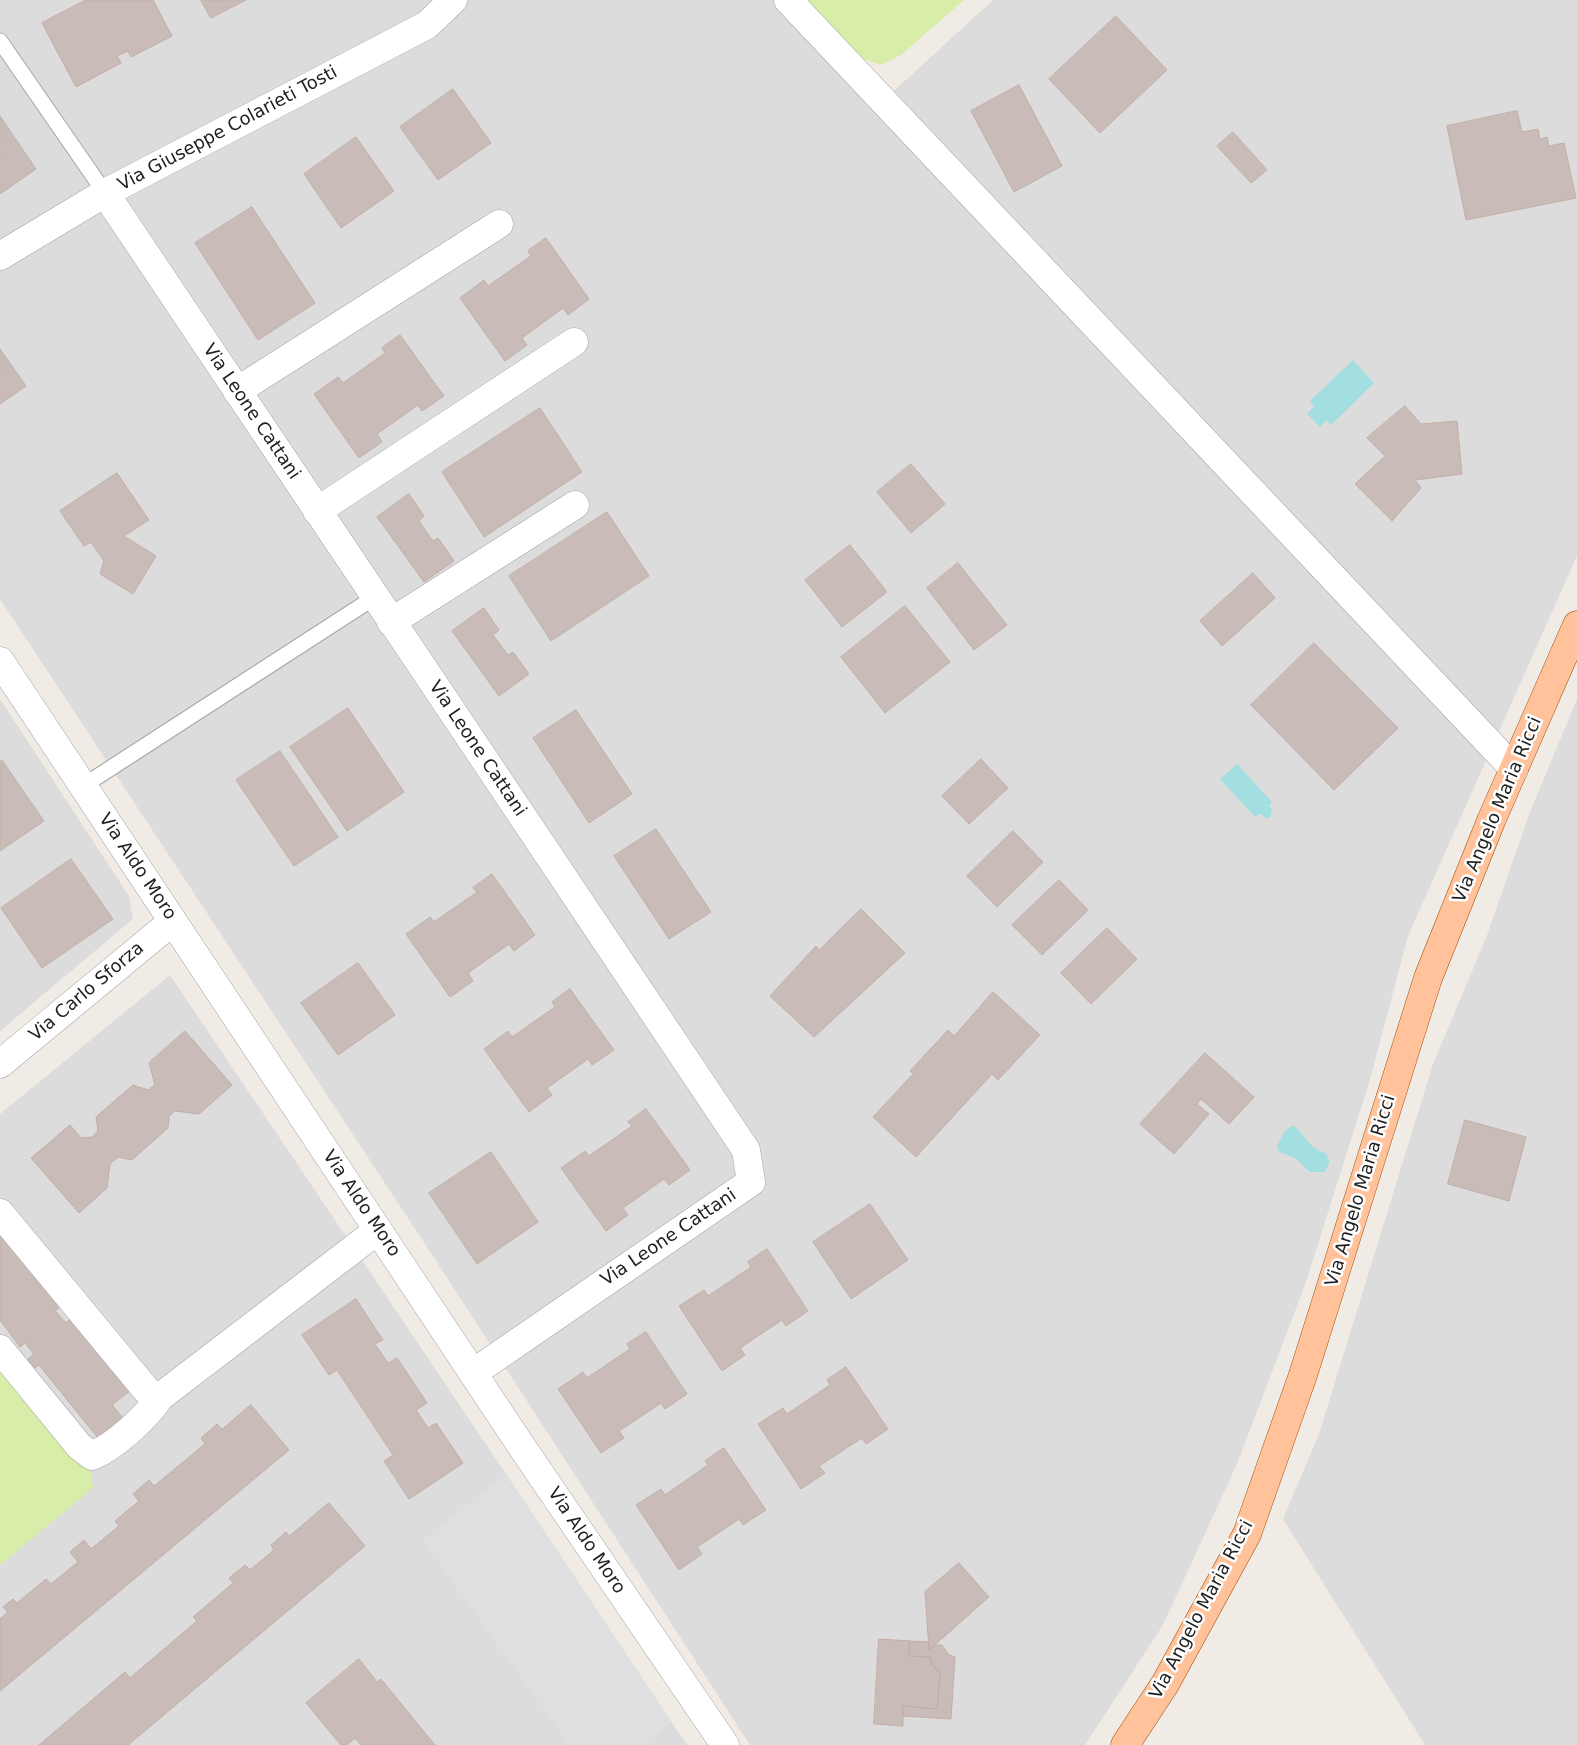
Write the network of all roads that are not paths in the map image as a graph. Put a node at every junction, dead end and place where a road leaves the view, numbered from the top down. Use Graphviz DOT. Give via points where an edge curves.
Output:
graph roads {
  1 [pos="453,0"];
  2 [pos="788,0"];
  3 [pos="0,41"];
  4 [pos="106,193"];
  5 [pos="499,224"];
  6 [pos="0,256"];
  7 [pos="574,342"];
  8 [pos="237,391"];
  9 [pos="575,504"];
  10 [pos="317,511"];
  11 [pos="375,597"];
  12 [pos="392,622"];
  13 [pos="1577,625"];
  14 [pos="0,661"];
  15 [pos="1514,769"];
  16 [pos="83,786"];
  17 [pos="173,921"];
  18 [pos="0,1064"];
  19 [pos="0,1213"];
  20 [pos="378,1230"];
  21 [pos="0,1349"];
  22 [pos="473,1373"];
  23 [pos="160,1397"];
  24 [pos="725,1745"];
  25 [pos="1125,1745"];
  1 -- 4 [label="street, Via Giuseppe Colarieti Tosti" via="427,25"];
  2 -- 15 [label="street"];
  3 -- 4 [label="lane, Via Leone Cattani"];
  4 -- 6 [label="street, Via Giuseppe Colarieti Tosti"];
  4 -- 8 [label="street, Via Leone Cattani"];
  5 -- 8 [label="street"];
  7 -- 10 [label="street"];
  8 -- 10 [label="street, Via Leone Cattani"];
  9 -- 12 [label="street"];
  10 -- 11 [label="street, Via Leone Cattani"];
  11 -- 12 [label="street, Via Leone Cattani"];
  11 -- 16 [label="lane"];
  12 -- 22 [label="street, Via Leone Cattani" via="746,1150 751,1182"];
  13 -- 15 [label="main road, Via Angelo Maria Ricci"];
  14 -- 16 [label="street, Via Aldo Moro"];
  15 -- 25 [label="main road, Via Angelo Maria Ricci" via="1428,978 1303,1375 1246,1534 1166,1684"];
  16 -- 17 [label="street, Via Aldo Moro"];
  17 -- 18 [label="street, Via Carlo Sforza"];
  17 -- 20 [label="street, Via Aldo Moro"];
  19 -- 23 [label="street" via="148,1392"];
  20 -- 22 [label="street, Via Aldo Moro"];
  20 -- 23 [label="street"];
  21 -- 23 [label="street" via="80,1446 92,1456 104,1451 150,1411"];
  22 -- 24 [label="street, Via Aldo Moro"];
}
